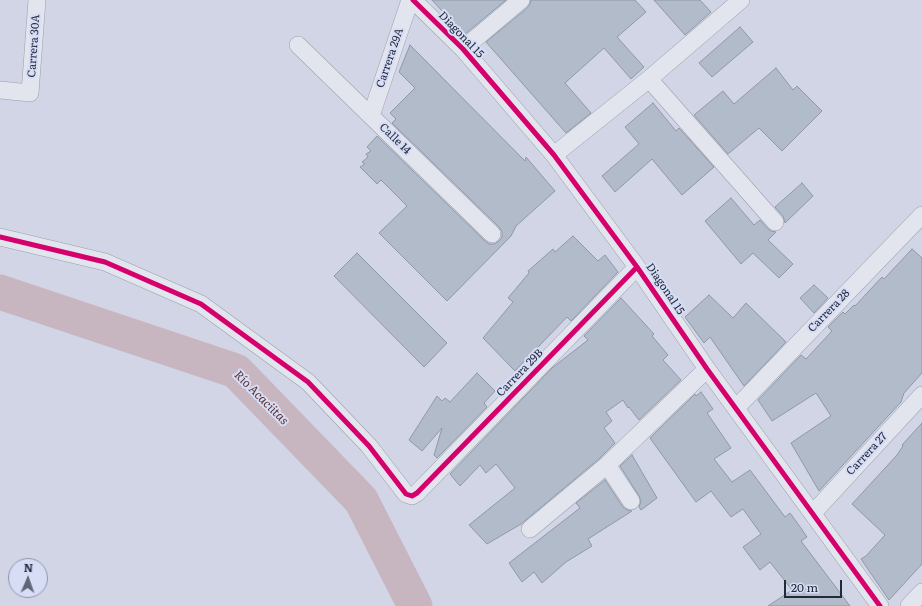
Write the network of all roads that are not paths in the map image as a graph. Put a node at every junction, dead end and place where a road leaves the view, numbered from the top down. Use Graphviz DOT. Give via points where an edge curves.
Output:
graph roads {
  1 [pos="37,0"];
  2 [pos="412,0"];
  3 [pos="521,0"];
  4 [pos="741,0"];
  5 [pos="298,45"];
  6 [pos="463,49"];
  7 [pos="649,79"];
  8 [pos="0,90"];
  9 [pos="371,116"];
  10 [pos="554,154"];
  11 [pos="922,215"];
  12 [pos="775,222"];
  13 [pos="492,234"];
  14 [pos="0,237"];
  15 [pos="637,267"];
  16 [pos="707,369"];
  17 [pos="922,395"];
  18 [pos="736,408"];
  19 [pos="607,465"];
  20 [pos="631,501"];
  21 [pos="813,514"];
  22 [pos="530,529"];
  23 [pos="922,592"];
  24 [pos="880,606"];
  25 [pos="909,606"];
  1 -- 8 [label="street, Carrera 30A" via="30,93"];
  2 -- 6 [label="street, Diagonal 15"];
  2 -- 9 [label="street, Carrera 29A"];
  3 -- 6 [label="street"];
  4 -- 7 [label="street"];
  5 -- 9 [label="street, Calle 14"];
  6 -- 10 [label="street, Diagonal 15"];
  7 -- 10 [label="street"];
  7 -- 12 [label="street"];
  9 -- 13 [label="street, Calle 14"];
  10 -- 15 [label="street, Diagonal 15"];
  11 -- 18 [label="street, Carrera 28"];
  14 -- 15 [label="street, Carrera 29B" via="105,262 200,304 308,382 369,446 406,494 412,496"];
  15 -- 16 [label="street, Diagonal 15"];
  16 -- 18 [label="street, Diagonal 15"];
  16 -- 19 [label="street"];
  17 -- 21 [label="street, Carrera 27"];
  18 -- 21 [label="street, Diagonal 15"];
  19 -- 20 [label="street"];
  19 -- 22 [label="street"];
  21 -- 24 [label="street, Diagonal 15"];
  23 -- 25 [label="street"];
}
